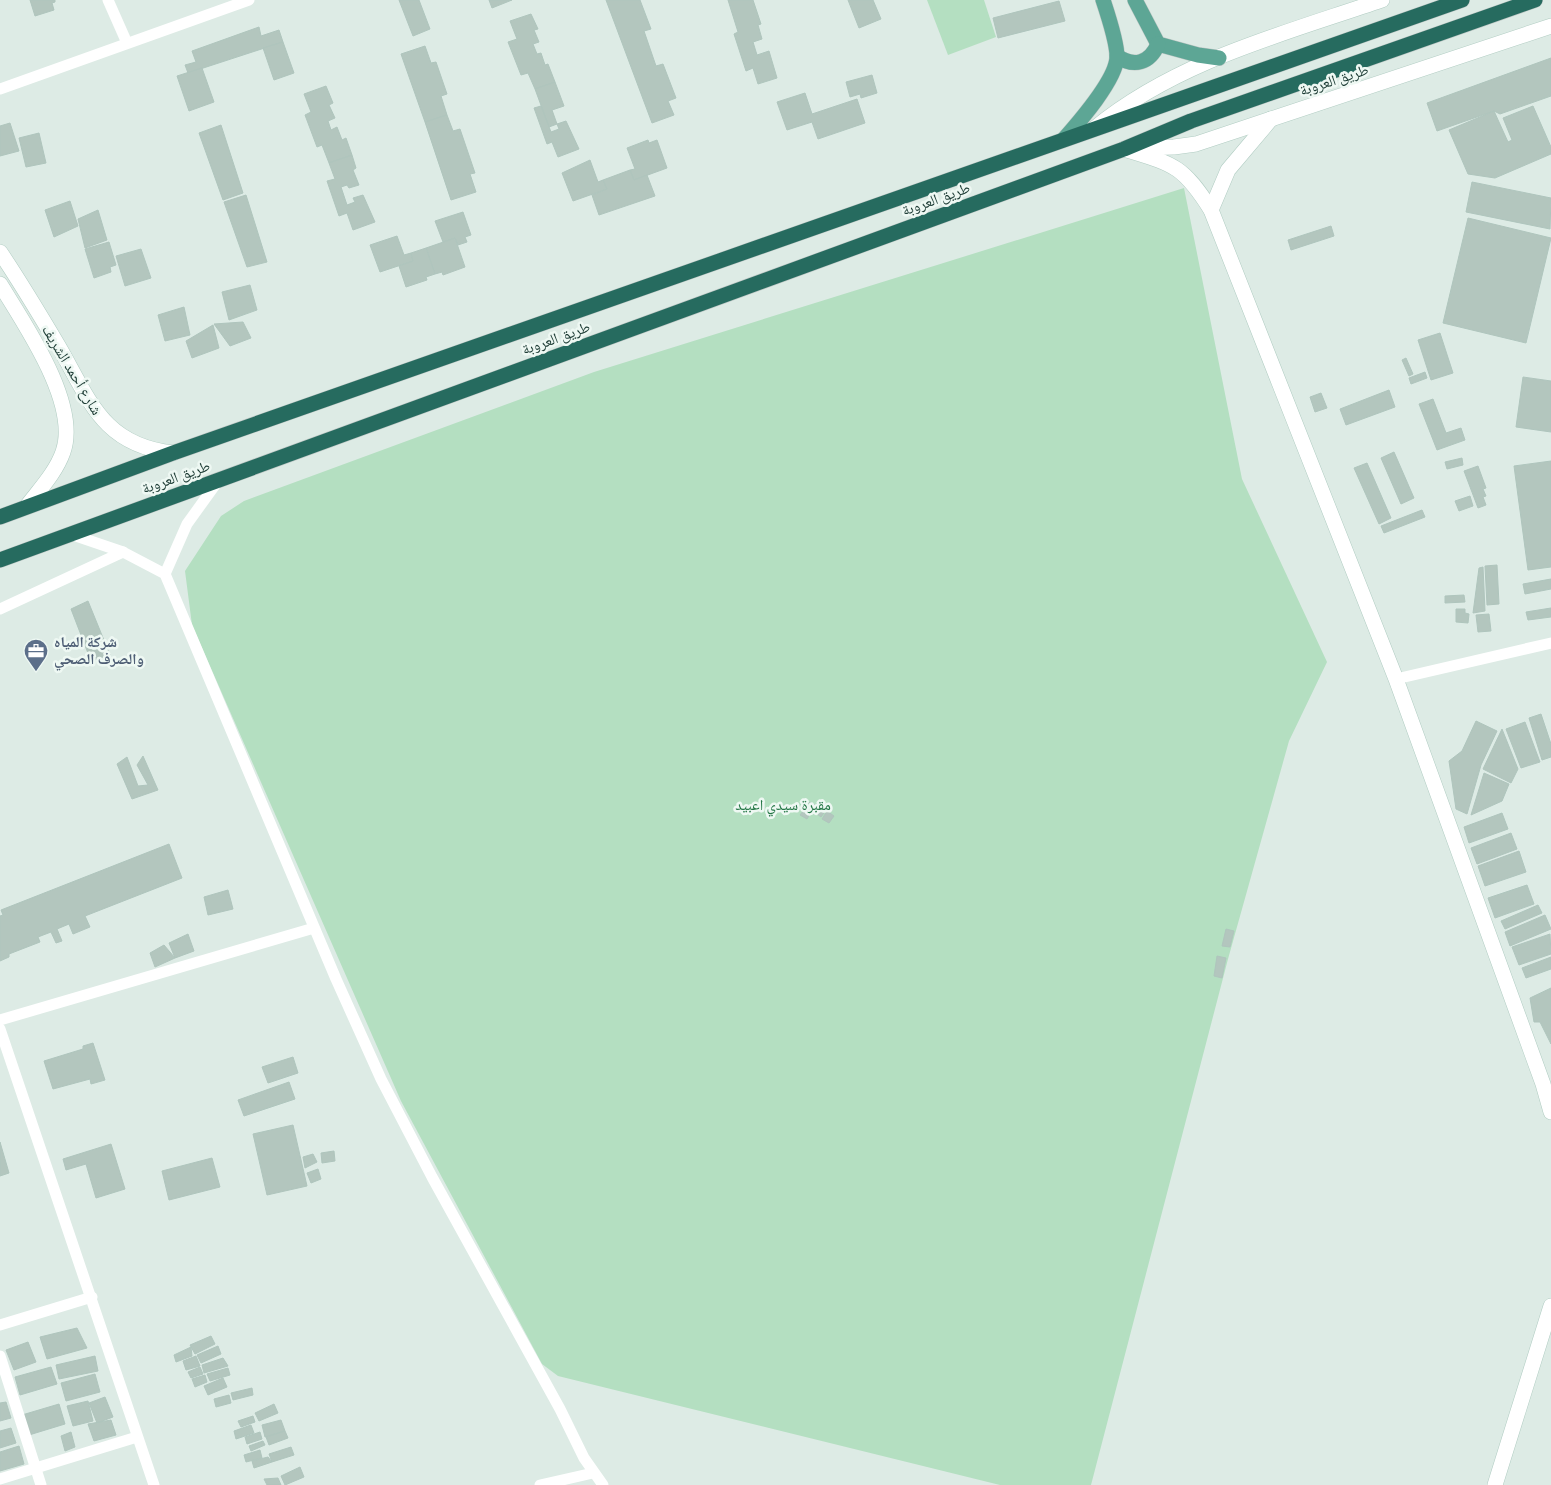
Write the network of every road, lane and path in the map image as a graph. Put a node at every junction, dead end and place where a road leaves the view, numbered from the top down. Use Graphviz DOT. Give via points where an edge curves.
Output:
graph roads {
  1 [pos="108,0"];
  2 [pos="249,0"];
  3 [pos="1103,0"];
  4 [pos="1135,0"];
  5 [pos="1382,0"];
  6 [pos="1462,0"];
  7 [pos="1535,0"];
  8 [pos="1551,26"];
  9 [pos="127,43"];
  10 [pos="1158,44"];
  11 [pos="1117,56"];
  12 [pos="1219,58"];
  13 [pos="0,89"];
  14 [pos="1272,117"];
  15 [pos="1094,129"];
  16 [pos="1064,139"];
  17 [pos="1124,148"];
  18 [pos="1211,210"];
  19 [pos="0,252"];
  20 [pos="0,284"];
  21 [pos="79,413"];
  22 [pos="173,453"];
  23 [pos="220,479"];
  24 [pos="27,506"];
  25 [pos="0,517"];
  26 [pos="70,534"];
  27 [pos="123,552"];
  28 [pos="0,560"];
  29 [pos="165,574"];
  30 [pos="0,609"];
  31 [pos="1551,643"];
  32 [pos="1396,679"];
  33 [pos="314,928"];
  34 [pos="0,1020"];
  35 [pos="0,1029"];
  36 [pos="1547,1087"];
  37 [pos="1551,1112"];
  38 [pos="92,1297"];
  39 [pos="1551,1306"];
  40 [pos="0,1325"];
  41 [pos="1551,1341"];
  42 [pos="0,1356"];
  43 [pos="1534,1363"];
  44 [pos="137,1437"];
  45 [pos="36,1468"];
  46 [pos="594,1473"];
  47 [pos="0,1479"];
  48 [pos="40,1485"];
  49 [pos="154,1485"];
  50 [pos="540,1485"];
  51 [pos="603,1485"];
  52 [pos="1495,1485"];
  1 -- 9 [label="street"];
  2 -- 9 [label="street"];
  3 -- 11 [label="main road"];
  4 -- 10 [label="main road"];
  5 -- 12 [label="main road, طريق العروبة"];
  6 -- 15 [label="highway, طريق العروبة"];
  7 -- 17 [label="highway, طريق العروبة" via="1191,121"];
  8 -- 14 [label="main road, طريق العروبة"];
  9 -- 13 [label="street"];
  10 -- 11 [label="main road" via="1151,57 1141,62 1130,63"];
  10 -- 12 [label="main road"];
  11 -- 16 [label="main road" via="1096,102"];
  12 -- 15 [label="main road, طريق العروبة" via="1148,90"];
  14 -- 17 [label="main road, طريق العروبة" via="1196,144"];
  14 -- 18 [label="main road" via="1228,170"];
  15 -- 16 [label="highway, طريق العروبة"];
  16 -- 22 [label="highway, طريق العروبة"];
  17 -- 18 [label="main road" via="1168,163 1185,174"];
  17 -- 23 [label="highway, طريق العروبة"];
  18 -- 32 [label="main road"];
  19 -- 21 [label="main road, شارع أحمد الشريف" via="35,307"];
  20 -- 21 [label="main road, شارع أحمد الشريف" via="63,402"];
  21 -- 22 [label="main road, شارع أحمد الشريف" via="146,448"];
  21 -- 24 [label="main road, شارع أحمد الشريف" via="60,460"];
  22 -- 24 [label="highway, طريق العروبة"];
  23 -- 26 [label="highway, طريق العروبة"];
  23 -- 29 [label="street" via="187,524"];
  24 -- 25 [label="highway, طريق العروبة"];
  26 -- 27 [label="street"];
  26 -- 28 [label="highway, طريق العروبة"];
  27 -- 29 [label="street"];
  27 -- 30 [label="street"];
  29 -- 33 [label="street"];
  31 -- 32 [label="street"];
  32 -- 36 [label="main road"];
  33 -- 34 [label="street"];
  33 -- 46 [label="street" via="406,1128"];
  35 -- 38 [label="street"];
  36 -- 37 [label="main road"];
  38 -- 40 [label="street"];
  38 -- 44 [label="street"];
  39 -- 43 [label="main road"];
  41 -- 43 [label="main road"];
  42 -- 45 [label="street"];
  43 -- 52 [label="main road"];
  44 -- 45 [label="street"];
  44 -- 49 [label="street"];
  45 -- 47 [label="street"];
  45 -- 48 [label="street"];
  46 -- 50 [label="street"];
  46 -- 51 [label="street"];
}
